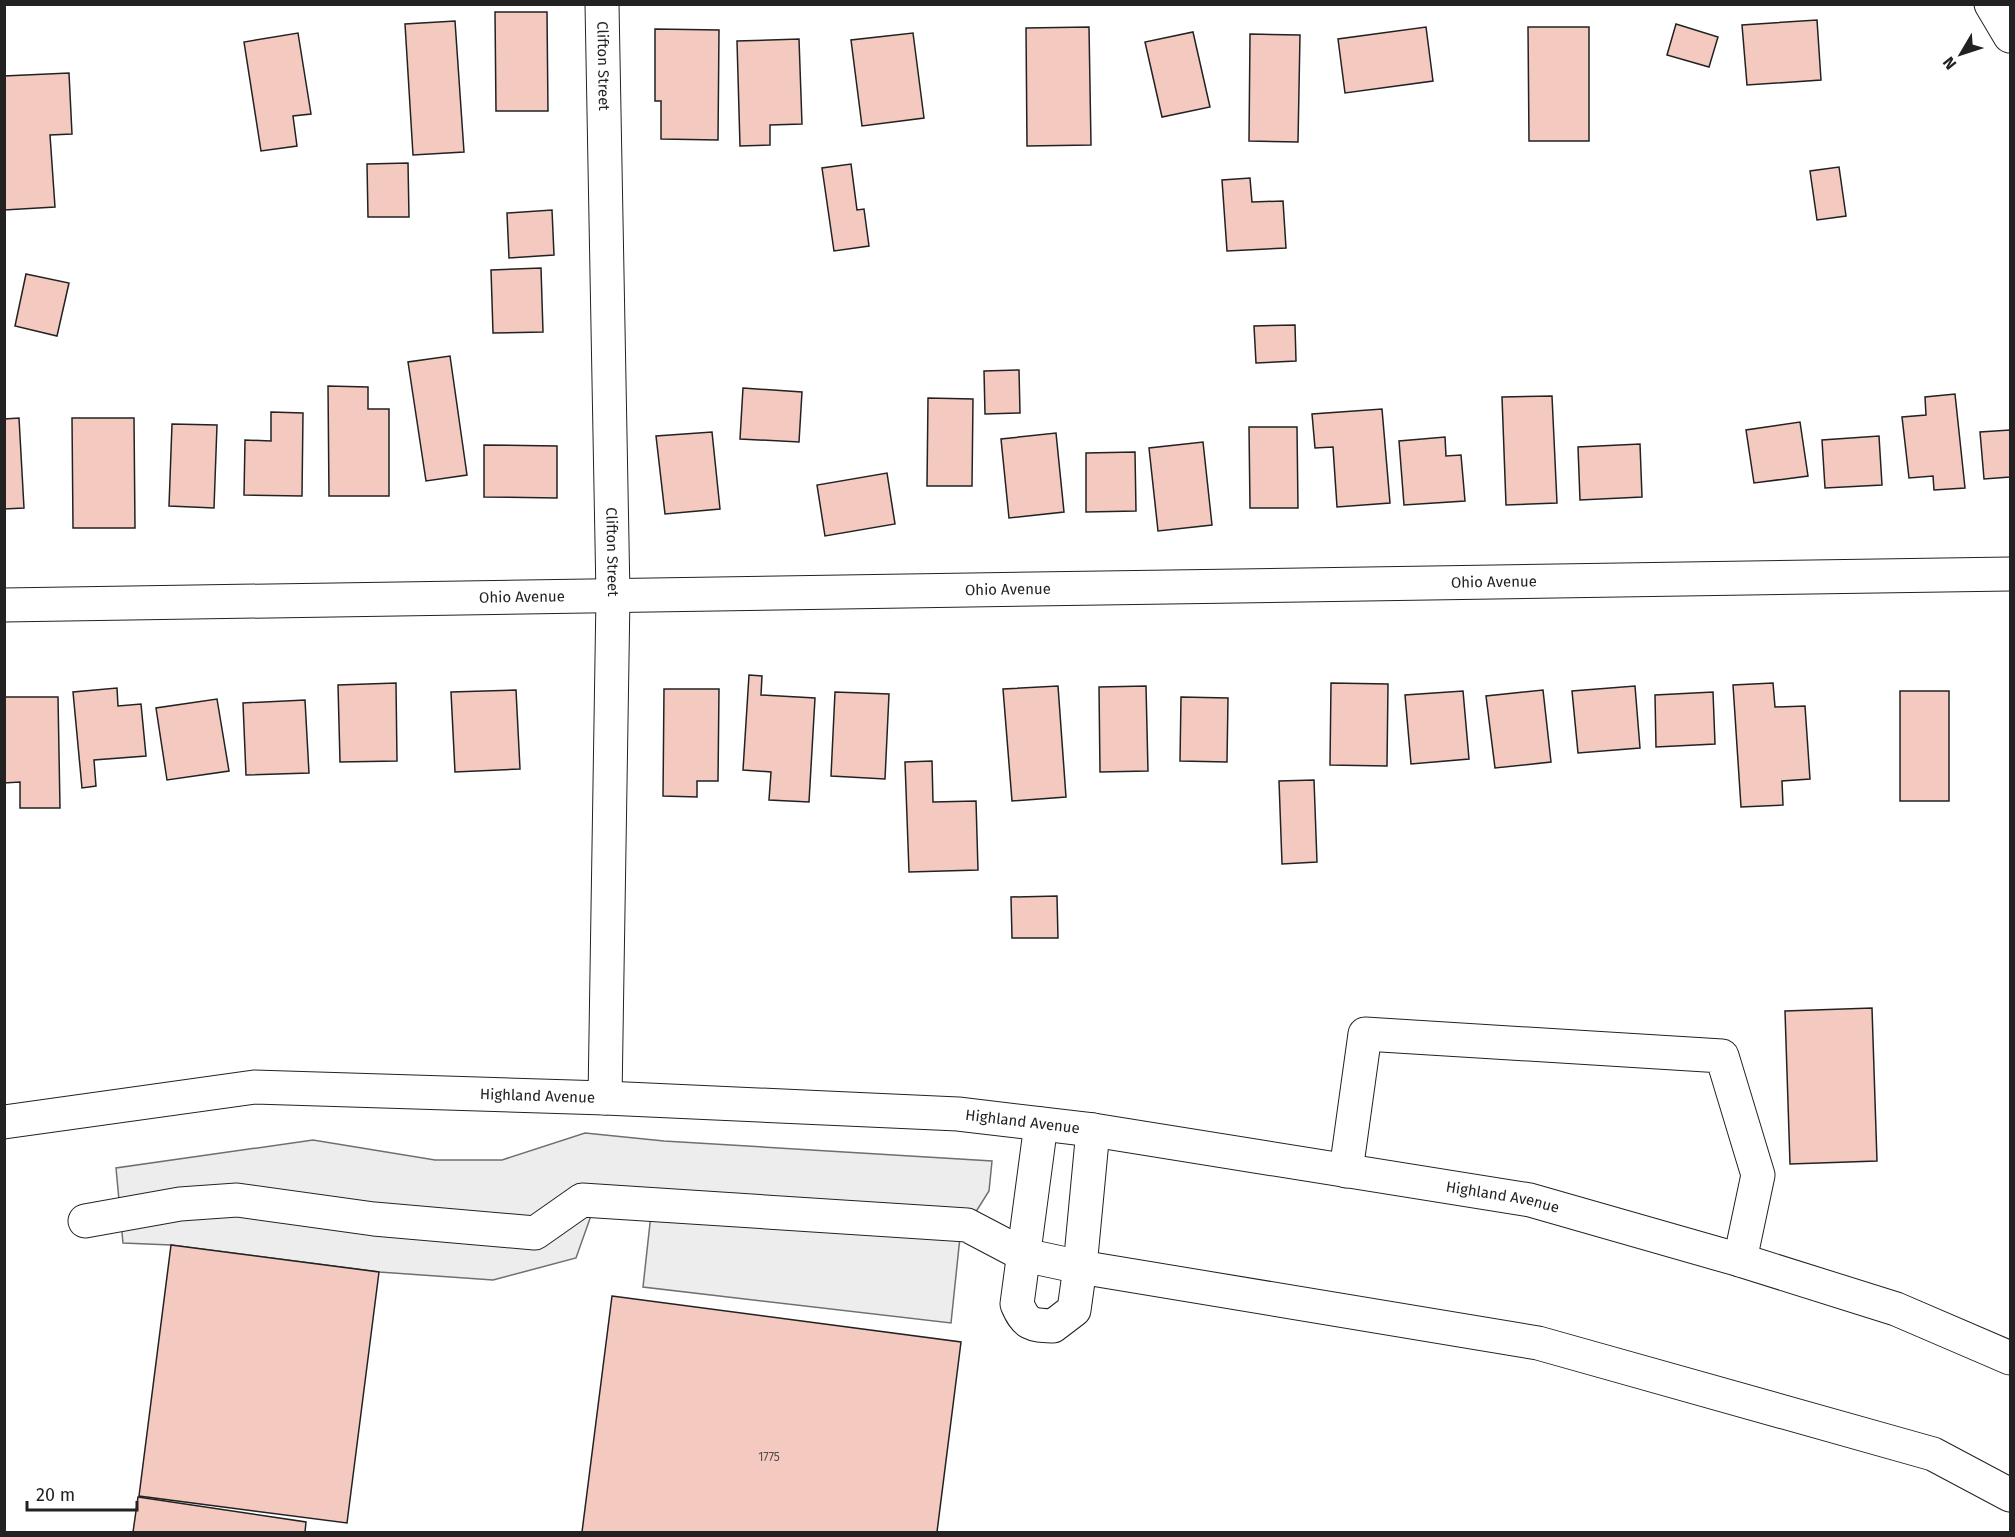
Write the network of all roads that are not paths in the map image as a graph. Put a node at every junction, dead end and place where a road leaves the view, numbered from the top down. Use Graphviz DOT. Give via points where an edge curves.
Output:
graph roads {
  1 [pos="602,4"];
  2 [pos="1991,4"];
  3 [pos="2010,36"];
  4 [pos="2010,574"];
  5 [pos="613,596"];
  6 [pos="4,605"];
  7 [pos="605,1098"];
  8 [pos="4,1122"];
  9 [pos="1041,1124"];
  10 [pos="1093,1130"];
  11 [pos="1346,1171"];
  12 [pos="85,1221"];
  13 [pos="1024,1255"];
  14 [pos="1740,1260"];
  15 [pos="1080,1267"];
  16 [pos="2010,1358"];
  17 [pos="2010,1495"];
  1 -- 5 [label="street, Clifton Street"];
  2 -- 3 [label="street"];
  4 -- 5 [label="street, Ohio Avenue"];
  5 -- 6 [label="street, Ohio Avenue"];
  5 -- 7 [label="street, Clifton Street"];
  7 -- 8 [label="street, Highland Avenue" via="254,1088"];
  7 -- 9 [label="street, Highland Avenue" via="958,1114"];
  9 -- 10 [label="street, Highland Avenue"];
  9 -- 13 [label="street"];
  10 -- 11 [label="street, Highland Avenue"];
  10 -- 15 [label="street"];
  11 -- 14 [label="street, Highland Avenue" via="1530,1200"];
  11 -- 14 [label="street" via="1365,1034 1722,1056 1758,1175"];
  12 -- 13 [label="street" via="180,1204 237,1200 375,1219 535,1233 582,1200 967,1225"];
  13 -- 15 [label="street"];
  13 -- 15 [label="street" via="1017,1304 1023,1318 1037,1325 1053,1326 1074,1310"];
  14 -- 16 [label="street, Highland Avenue" via="1896,1309"];
  15 -- 17 [label="street" via="1538,1343 1933,1454"];
}
